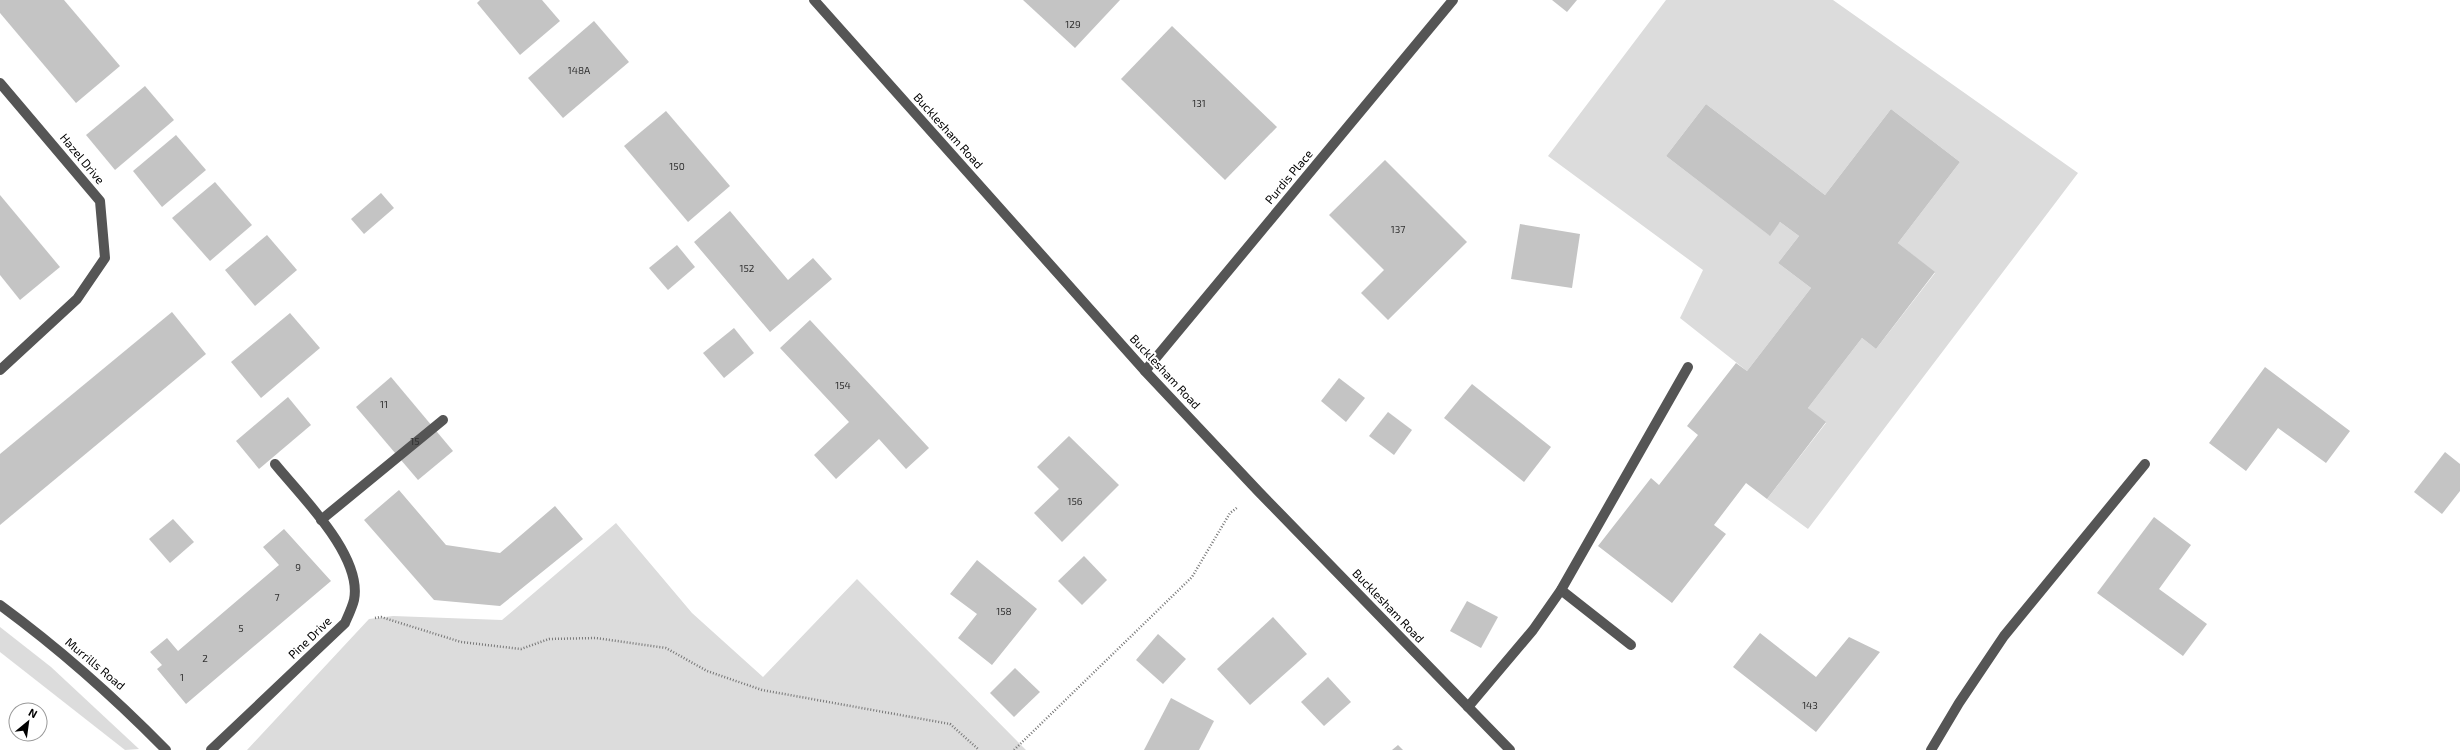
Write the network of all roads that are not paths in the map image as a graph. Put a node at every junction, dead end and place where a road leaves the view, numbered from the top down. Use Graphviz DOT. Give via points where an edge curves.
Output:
graph roads {
  1 [pos="814,0"];
  2 [pos="1453,0"];
  3 [pos="0,83"];
  4 [pos="1688,367"];
  5 [pos="0,370"];
  6 [pos="1145,371"];
  7 [pos="442,420"];
  8 [pos="275,464"];
  9 [pos="2145,464"];
  10 [pos="321,520"];
  11 [pos="1561,590"];
  12 [pos="0,605"];
  13 [pos="1631,646"];
  14 [pos="1468,707"];
  15 [pos="166,750"];
  16 [pos="211,750"];
  17 [pos="1510,750"];
  18 [pos="1931,750"];
  1 -- 6 [label="street, Bucklesham Road"];
  2 -- 6 [label="street, Purdis Place"];
  3 -- 5 [label="street, Hazel Drive" via="100,201 105,258 77,299"];
  4 -- 11 [label="street"];
  6 -- 14 [label="street, Bucklesham Road"];
  7 -- 10 [label="street"];
  8 -- 10 [label="street, Pine Drive"];
  9 -- 18 [label="street" via="2004,636"];
  10 -- 16 [label="street, Pine Drive" via="338,542 352,568 354,600 345,623"];
  11 -- 13 [label="street"];
  11 -- 14 [label="street" via="1533,630"];
  12 -- 15 [label="street, Murrills Road" via="114,697"];
  14 -- 17 [label="street, Bucklesham Road"];
}
